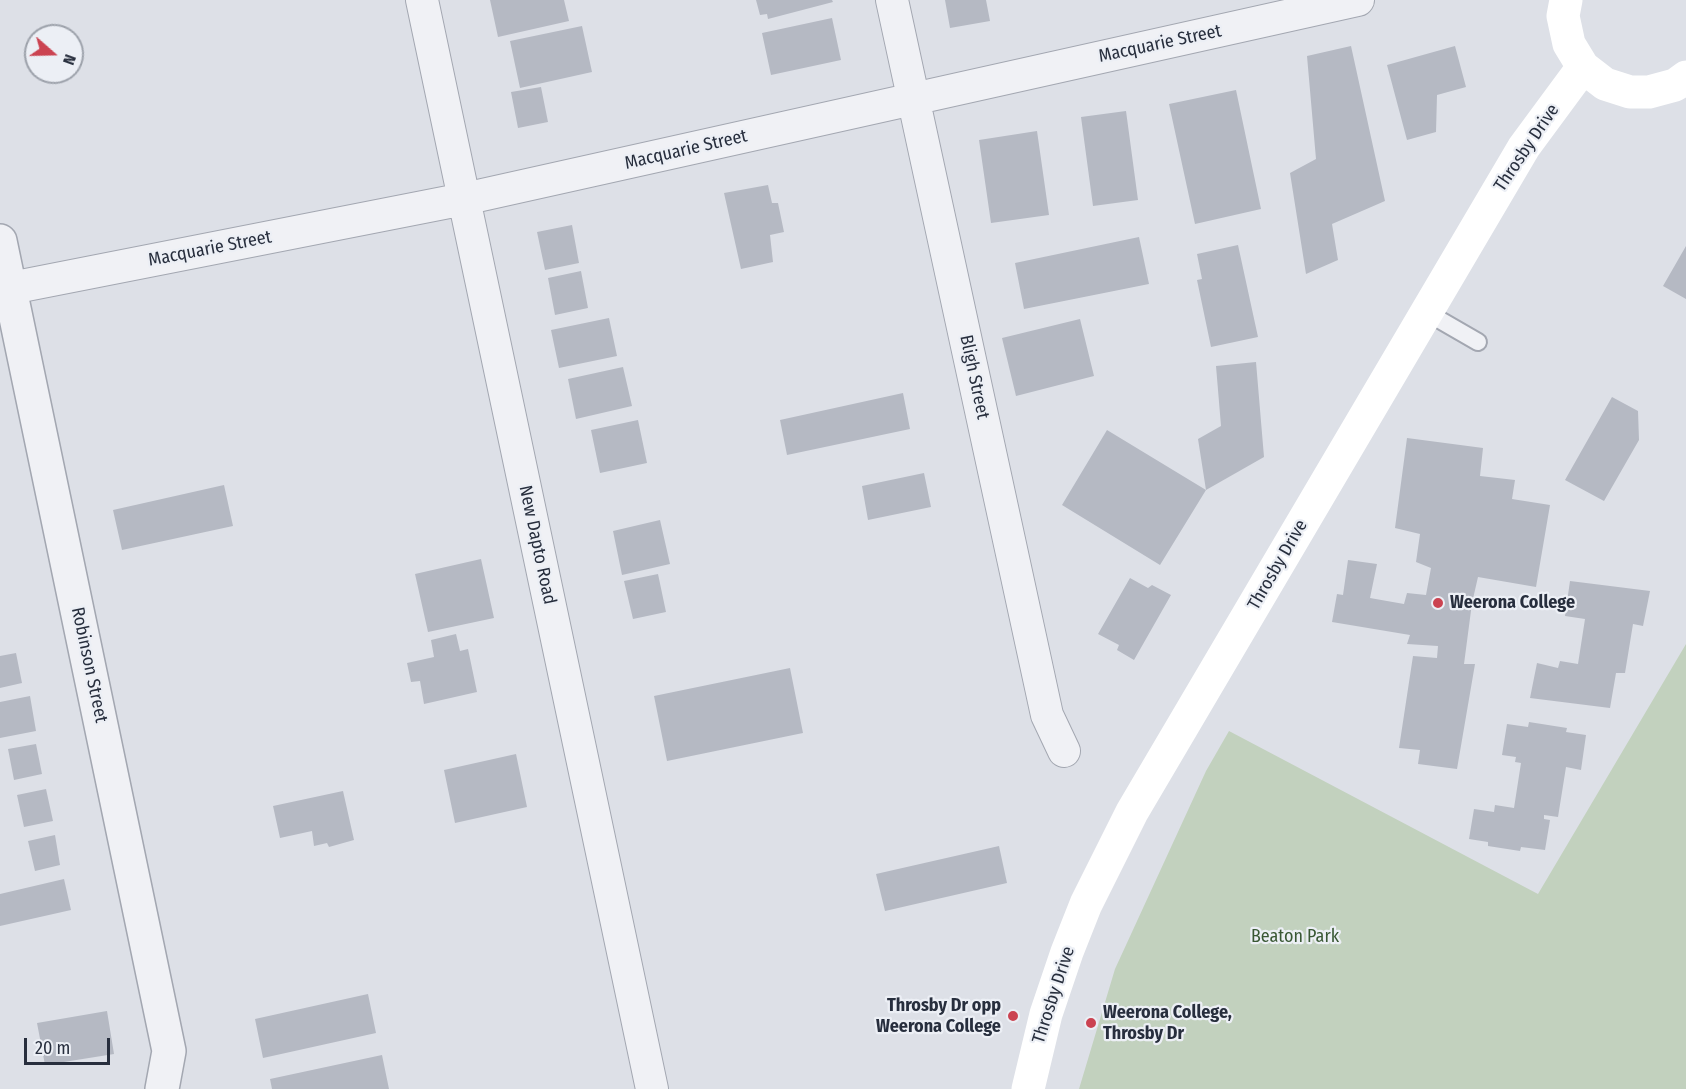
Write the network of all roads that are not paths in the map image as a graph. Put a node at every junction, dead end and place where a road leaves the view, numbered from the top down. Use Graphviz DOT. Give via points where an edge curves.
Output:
graph roads {
  1 [pos="422,0"];
  2 [pos="892,0"];
  3 [pos="1358,0"];
  4 [pos="1566,0"];
  5 [pos="1583,67"];
  6 [pos="1686,77"];
  7 [pos="914,99"];
  8 [pos="464,199"];
  9 [pos="0,241"];
  10 [pos="11,288"];
  11 [pos="1426,312"];
  12 [pos="1478,342"];
  13 [pos="1064,751"];
  14 [pos="162,1089"];
  15 [pos="652,1089"];
  16 [pos="1028,1089"];
  1 -- 8 [label="street, New Dapto Road"];
  2 -- 7 [label="street, Bligh Street"];
  3 -- 7 [label="street, Macquarie Street"];
  4 -- 5 [label="main road" via="1563,16 1569,44"];
  5 -- 6 [label="main road" via="1605,84 1630,92 1649,92"];
  5 -- 11 [label="main road, Throsby Drive" via="1524,147"];
  7 -- 8 [label="street, Macquarie Street"];
  7 -- 13 [label="street, Bligh Street" via="1047,715"];
  8 -- 10 [label="street, Macquarie Street"];
  8 -- 15 [label="street, New Dapto Road"];
  9 -- 10 [label="street, Robinson Street"];
  10 -- 14 [label="street, Robinson Street" via="169,1051"];
  11 -- 12 [label="lane"];
  11 -- 16 [label="main road, Throsby Drive" via="1109,856 1067,952 1046,1014"];
}
